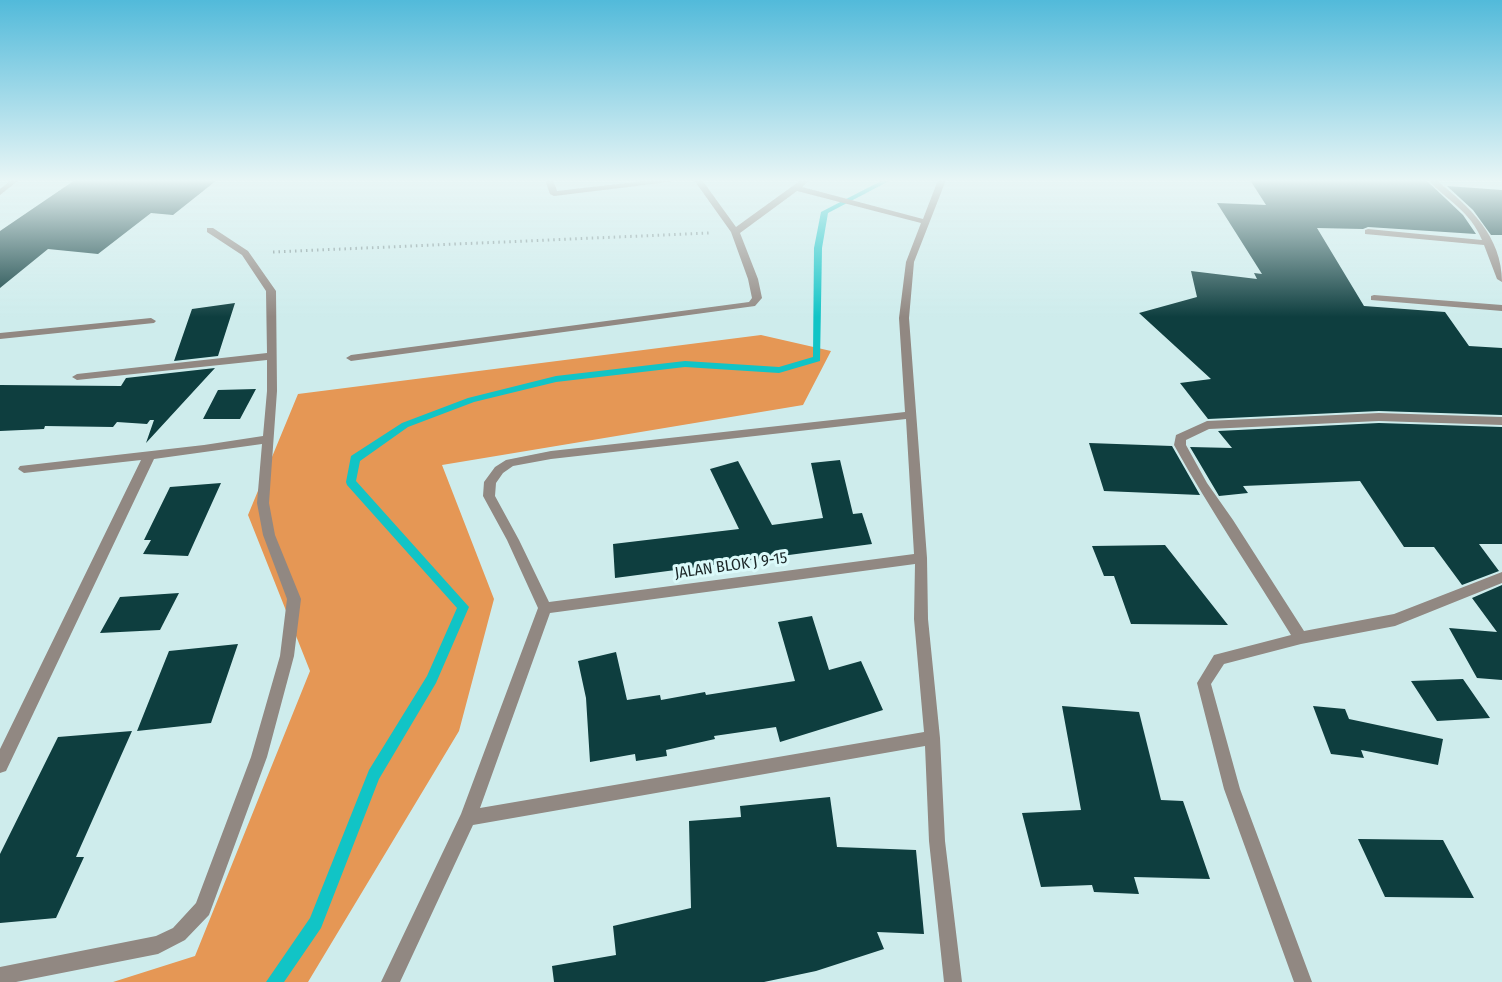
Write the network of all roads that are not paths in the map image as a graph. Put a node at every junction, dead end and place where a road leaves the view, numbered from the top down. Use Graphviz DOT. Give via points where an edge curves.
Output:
graph roads {
  1 [pos="731,226"];
  2 [pos="744,226"];
  3 [pos="924,226"];
  4 [pos="1480,226"];
  5 [pos="210,230"];
  6 [pos="735,232"];
  7 [pos="1368,232"];
  8 [pos="1487,243"];
  9 [pos="1502,279"];
  10 [pos="1374,298"];
  11 [pos="1502,308"];
  12 [pos="151,321"];
  13 [pos="0,336"];
  14 [pos="272,356"];
  15 [pos="351,358"];
  16 [pos="77,377"];
  17 [pos="910,415"];
  18 [pos="1502,421"];
  19 [pos="267,439"];
  20 [pos="149,456"];
  21 [pos="24,469"];
  22 [pos="921,558"];
  23 [pos="1502,577"];
  24 [pos="545,608"];
  25 [pos="1301,638"];
  26 [pos="932,738"];
  27 [pos="0,766"];
  28 [pos="468,818"];
  29 [pos="0,976"];
  30 [pos="390,982"];
  31 [pos="953,982"];
  32 [pos="1303,982"];
  1 -- 6 [label="street"];
  2 -- 6 [label="street"];
  3 -- 17 [label="street" via="910,262 904,318"];
  4 -- 8 [label="street"];
  5 -- 14 [label="street" via="245,253 271,291"];
  6 -- 15 [label="street" via="753,279 757,298 752,304"];
  7 -- 8 [label="street"];
  8 -- 9 [label="street"];
  10 -- 11 [label="street"];
  12 -- 13 [label="street"];
  14 -- 16 [label="street"];
  14 -- 19 [label="street"];
  17 -- 22 [label="street"];
  17 -- 24 [label="street" via="551,455 510,463 490,482 489,496"];
  18 -- 25 [label="street" via="1379,417 1207,425 1180,438 1180,445 1203,486"];
  19 -- 20 [label="street"];
  19 -- 29 [label="street" via="262,503 269,535 294,599 287,656 259,757 203,909 179,934 158,945"];
  20 -- 21 [label="street"];
  20 -- 27 [label="street"];
  22 -- 24 [label="street, JALAN BLOK J 9-15"];
  22 -- 26 [label="street" via="921,619"];
  23 -- 25 [label="street" via="1395,620"];
  24 -- 28 [label="street"];
  25 -- 32 [label="street" via="1219,659 1204,683 1232,789"];
  26 -- 28 [label="street"];
  26 -- 31 [label="street"];
  28 -- 30 [label="street"];
}
